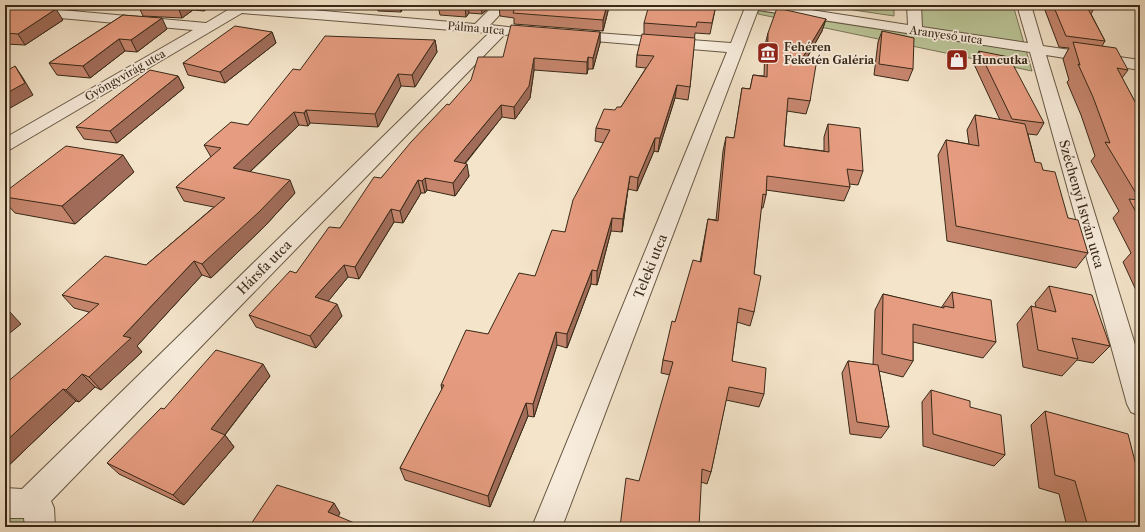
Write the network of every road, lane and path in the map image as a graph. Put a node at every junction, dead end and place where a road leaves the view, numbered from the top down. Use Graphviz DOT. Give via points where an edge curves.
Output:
graph roads {
  1 [pos="502,5"];
  2 [pos="753,5"];
  3 [pos="914,5"];
  4 [pos="1024,5"];
  5 [pos="243,7"];
  6 [pos="5,9"];
  7 [pos="207,27"];
  8 [pos="479,28"];
  9 [pos="501,30"];
  10 [pos="915,30"];
  11 [pos="524,32"];
  12 [pos="556,34"];
  13 [pos="736,48"];
  14 [pos="1037,48"];
  15 [pos="1140,65"];
  16 [pos="5,145"];
  17 [pos="1140,404"];
  18 [pos="24,511"];
  19 [pos="547,527"];
  1 -- 8 [label="street"];
  2 -- 10 [label="street, Aranyeső utca"];
  2 -- 13 [label="street, Teleki utca"];
  3 -- 10 [label="street"];
  4 -- 14 [label="street, Széchenyi István utca"];
  5 -- 7 [label="street, Gyöngyvirág utca"];
  5 -- 8 [label="street, Pálma utca"];
  6 -- 7 [label="street"];
  7 -- 16 [label="street, Gyöngyvirág utca"];
  8 -- 9 [label="street, Pálma utca"];
  9 -- 11 [label="street, Pálma utca"];
  9 -- 18 [label="street, Hársfa utca"];
  10 -- 14 [label="street, Aranyeső utca"];
  12 -- 13 [label="street"];
  13 -- 19 [label="street, Teleki utca"];
  14 -- 15 [label="street, Aranyeső utca"];
  14 -- 17 [label="street, Széchenyi István utca"];
}
